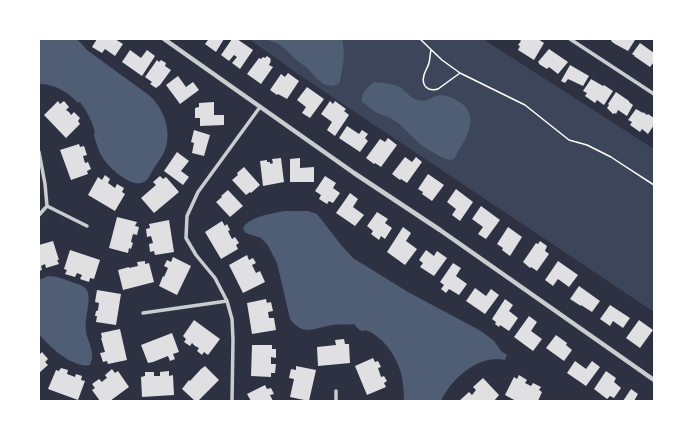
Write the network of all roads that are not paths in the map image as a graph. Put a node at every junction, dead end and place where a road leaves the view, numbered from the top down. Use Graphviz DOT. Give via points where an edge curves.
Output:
graph roads {
  1 [pos="164,39"];
  2 [pos="570,39"];
  3 [pos="654,94"];
  4 [pos="260,107"];
  5 [pos="39,152"];
  6 [pos="46,206"];
  7 [pos="39,215"];
  8 [pos="87,226"];
  9 [pos="227,301"];
  10 [pos="143,313"];
  11 [pos="654,380"];
  12 [pos="336,391"];
  13 [pos="232,401"];
  14 [pos="336,401"];
  1 -- 4 [label="street"];
  2 -- 3 [label="street"];
  4 -- 9 [label="street" via="198,192 187,216 186,238 215,278"];
  4 -- 11 [label="street"];
  5 -- 6 [label="street"];
  6 -- 7 [label="street"];
  6 -- 8 [label="street"];
  9 -- 10 [label="street"];
  9 -- 13 [label="street" via="232,319"];
  12 -- 14 [label="street"];
}
